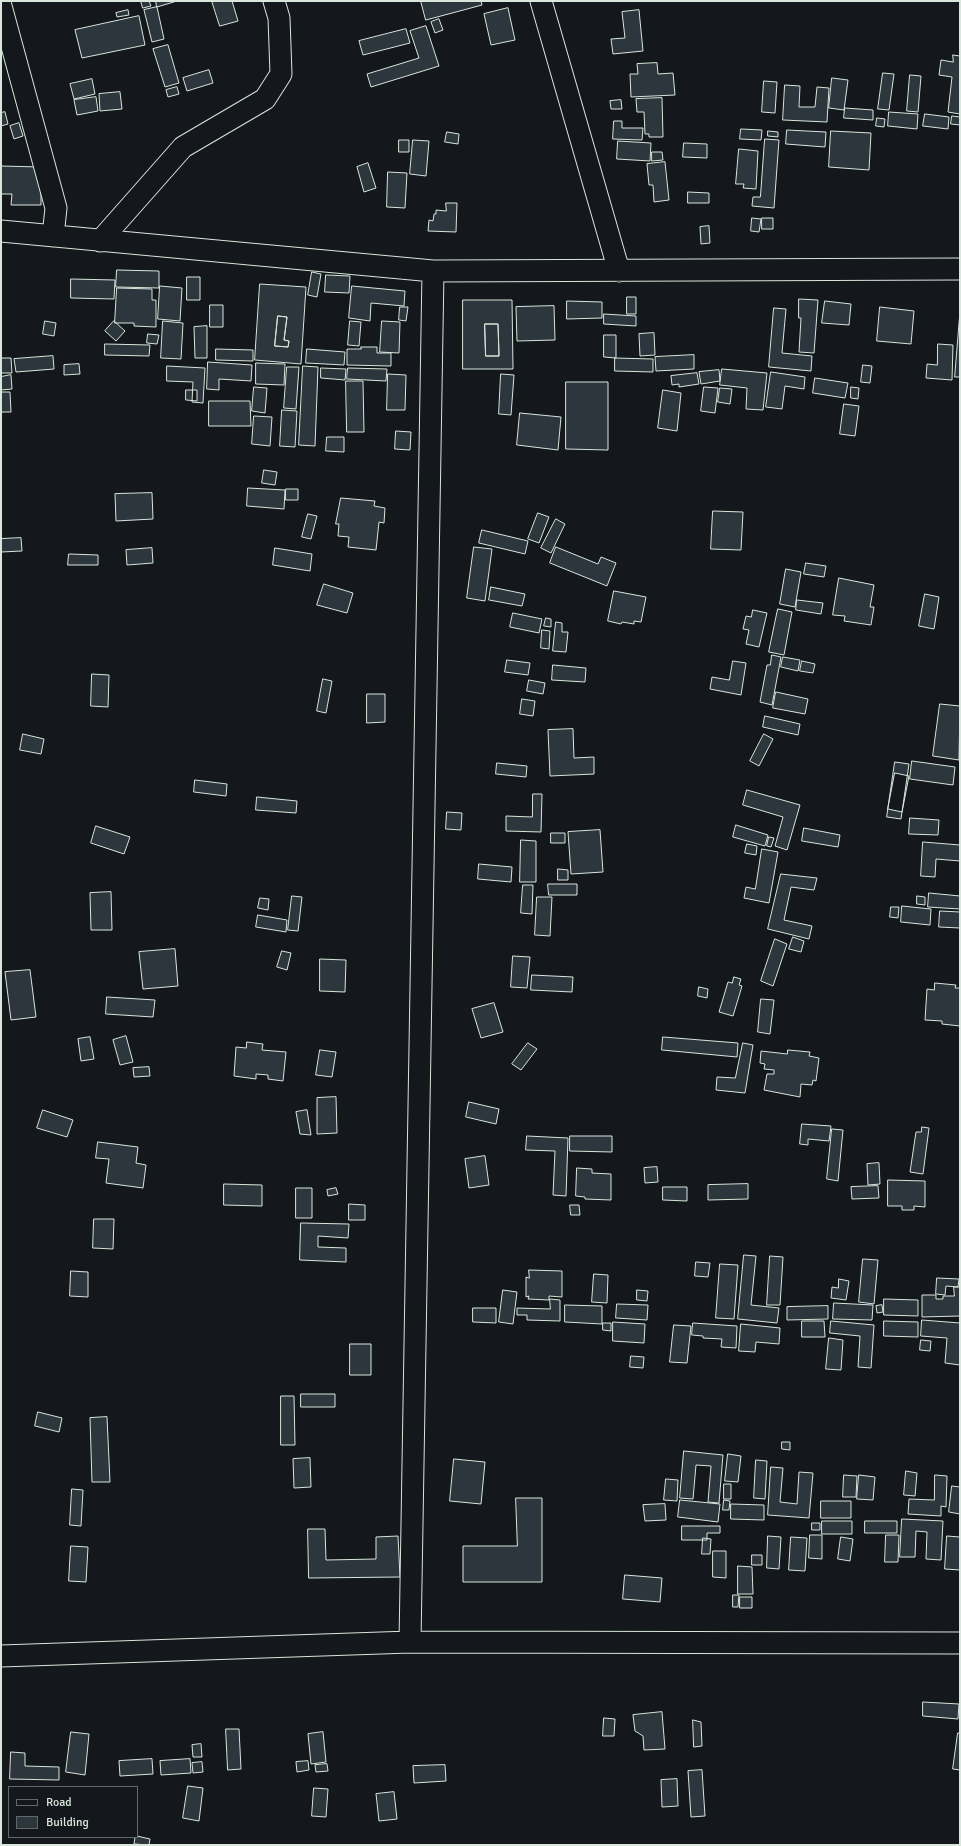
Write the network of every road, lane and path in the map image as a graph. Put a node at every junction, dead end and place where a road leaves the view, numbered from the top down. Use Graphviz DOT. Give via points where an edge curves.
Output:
graph roads {
  1 [pos="274,1"];
  2 [pos="541,1"];
  3 [pos="1,6"];
  4 [pos="1,231"];
  5 [pos="53,236"];
  6 [pos="100,240"];
  7 [pos="619,270"];
  8 [pos="960,270"];
  9 [pos="433,271"];
  10 [pos="410,1642"];
  11 [pos="960,1643"];
  12 [pos="1,1656"];
  1 -- 6 [label="street" via="279,18 281,74 265,99 183,147"];
  2 -- 7 [label="street"];
  3 -- 5 [label="street" via="56,208"];
  4 -- 5 [label="street"];
  5 -- 6 [label="street"];
  6 -- 9 [label="street"];
  7 -- 8 [label="street"];
  7 -- 9 [label="street"];
  9 -- 10 [label="street"];
  10 -- 11 [label="street"];
  10 -- 12 [label="street"];
}
